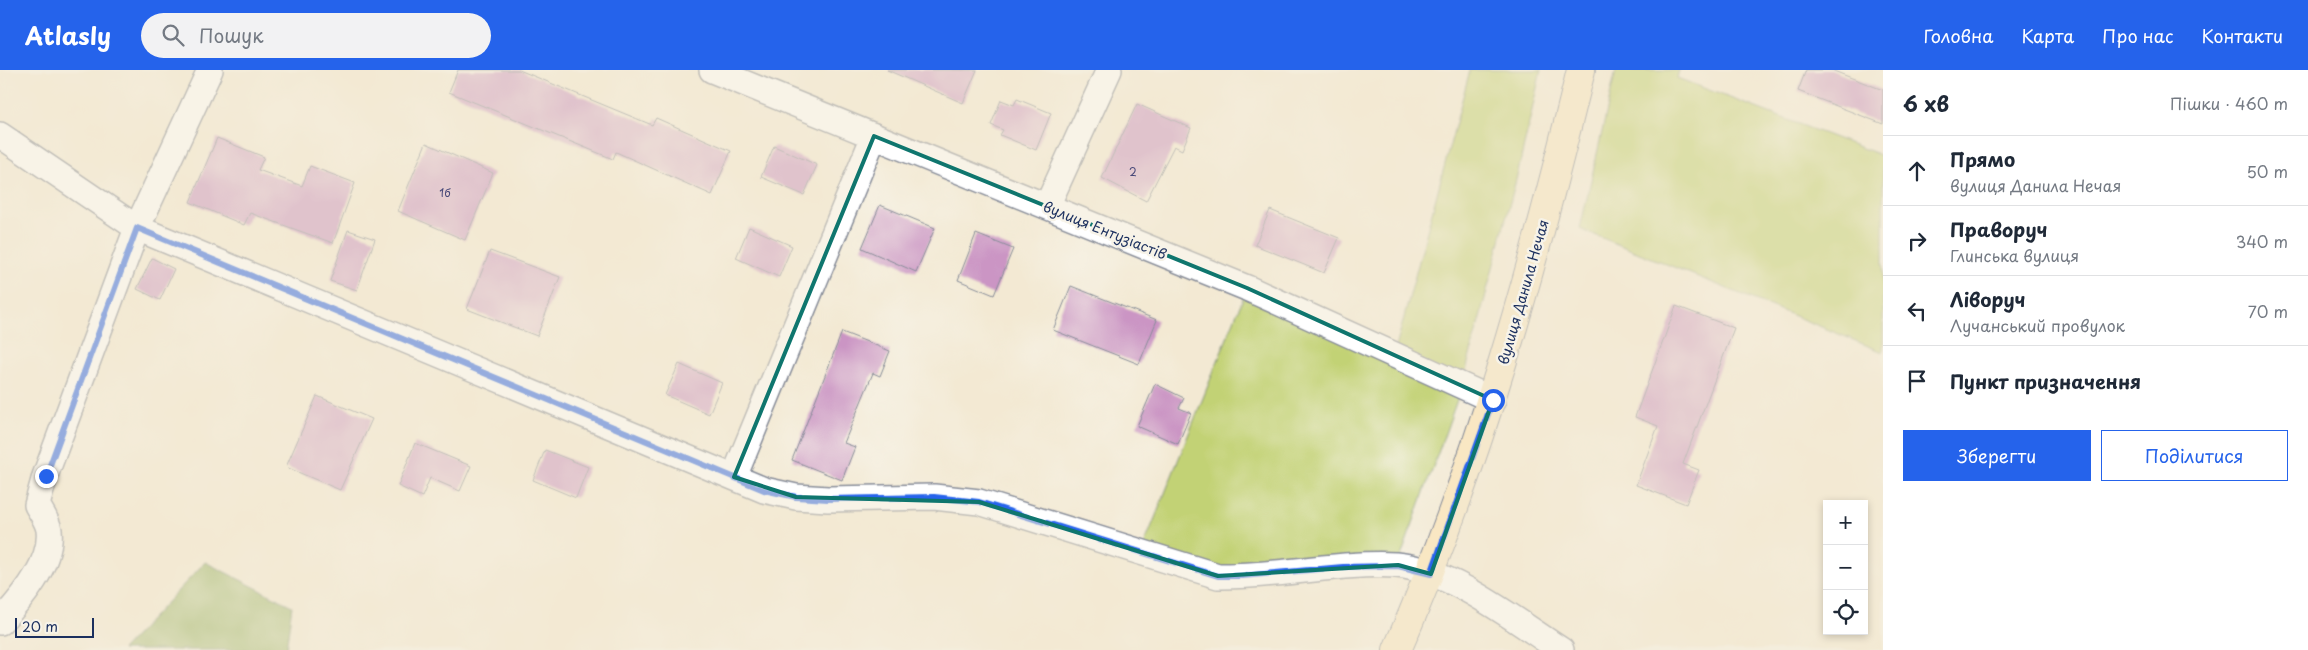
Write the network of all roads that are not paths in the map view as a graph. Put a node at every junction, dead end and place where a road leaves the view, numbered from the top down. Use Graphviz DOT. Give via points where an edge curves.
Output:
graph roads {
  1 [pos="210,70"];
  2 [pos="712,70"];
  3 [pos="1109,70"];
  4 [pos="1581,70"];
  5 [pos="0,134"];
  6 [pos="874,136"];
  7 [pos="1047,206"];
  8 [pos="137,228"];
  9 [pos="1493,400"];
  10 [pos="734,477"];
  11 [pos="1431,574"];
  12 [pos="0,622"];
  13 [pos="1397,650"];
  14 [pos="1561,650"];
  1 -- 8 [label="street"];
  2 -- 6 [label="street, вулиця Ентузіастів"];
  3 -- 7 [label="street"];
  4 -- 9 [label="main road, вулиця Данила Нечая" via="1554,181"];
  5 -- 8 [label="street"];
  6 -- 7 [label="street, вулиця Ентузіастів"];
  6 -- 10 [label="street"];
  7 -- 9 [label="street, вулиця Ентузіастів" via="1247,288"];
  8 -- 10 [label="street"];
  8 -- 12 [label="street" via="37,505 49,530 46,558 21,599"];
  9 -- 11 [label="main road, вулиця Данила Нечая"];
  10 -- 11 [label="street" via="764,490 796,497 934,497 979,502 1218,576 1398,566"];
  11 -- 13 [label="main road, вулиця Данила Нечая"];
  11 -- 14 [label="street" via="1465,588"];
}
